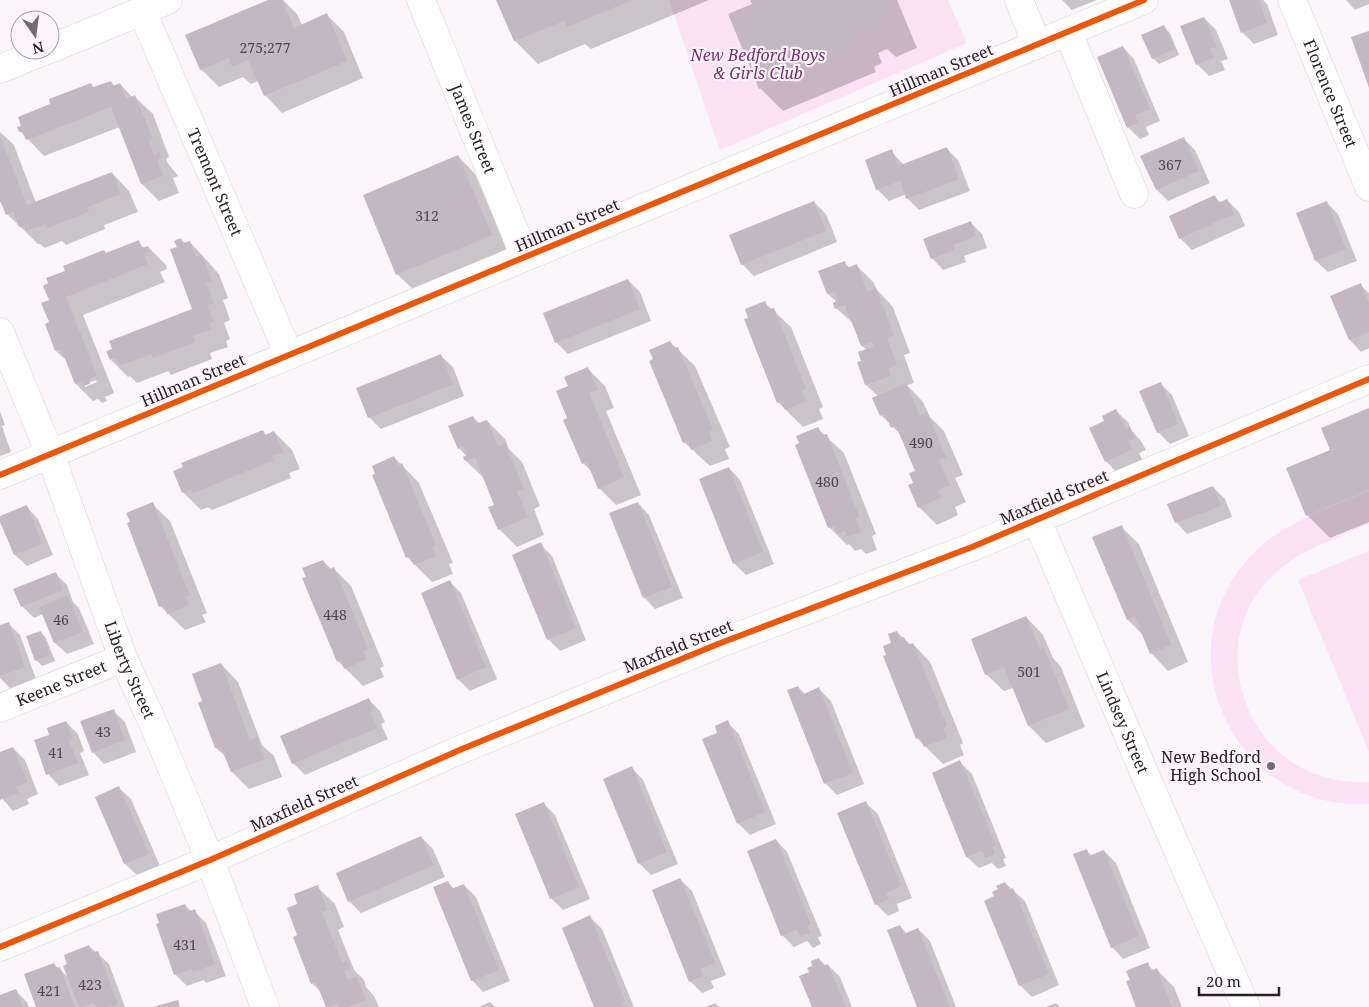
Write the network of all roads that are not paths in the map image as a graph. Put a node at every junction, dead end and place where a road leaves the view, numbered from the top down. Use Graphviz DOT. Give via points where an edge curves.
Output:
graph roads {
  1 [pos="168,0"];
  2 [pos="421,0"];
  3 [pos="1019,0"];
  4 [pos="1144,0"];
  5 [pos="1292,0"];
  6 [pos="142,10"];
  7 [pos="1068,32"];
  8 [pos="60,44"];
  9 [pos="1037,45"];
  10 [pos="22,60"];
  11 [pos="0,69"];
  12 [pos="1369,187"];
  13 [pos="1134,194"];
  14 [pos="525,257"];
  15 [pos="0,332"];
  16 [pos="289,355"];
  17 [pos="1369,379"];
  18 [pos="50,454"];
  19 [pos="0,474"];
  20 [pos="1037,520"];
  21 [pos="123,658"];
  22 [pos="0,708"];
  23 [pos="210,860"];
  24 [pos="0,946"];
  25 [pos="265,1007"];
  26 [pos="1246,1007"];
  1 -- 6 [label="street"];
  2 -- 14 [label="street, James Street"];
  3 -- 9 [label="street"];
  4 -- 7 [label="street, Hillman Street"];
  5 -- 12 [label="street, Florence Street"];
  6 -- 8 [label="street"];
  6 -- 16 [label="street, Tremont Street"];
  7 -- 9 [label="street, Hillman Street"];
  7 -- 13 [label="street"];
  9 -- 14 [label="street, Hillman Street"];
  10 -- 11 [label="street"];
  14 -- 16 [label="street, Hillman Street"];
  15 -- 18 [label="street, Liberty Street"];
  16 -- 18 [label="street, Hillman Street"];
  17 -- 20 [label="street, Maxfield Street"];
  18 -- 19 [label="street, Hillman Street"];
  18 -- 21 [label="street, Liberty Street"];
  20 -- 23 [label="street, Maxfield Street" via="718,644 462,749"];
  20 -- 26 [label="street, Lindsey Street"];
  21 -- 22 [label="street, Keene Street"];
  21 -- 23 [label="street, Liberty Street"];
  23 -- 24 [label="street, Maxfield Street"];
  23 -- 25 [label="street, Liberty Street"];
}
